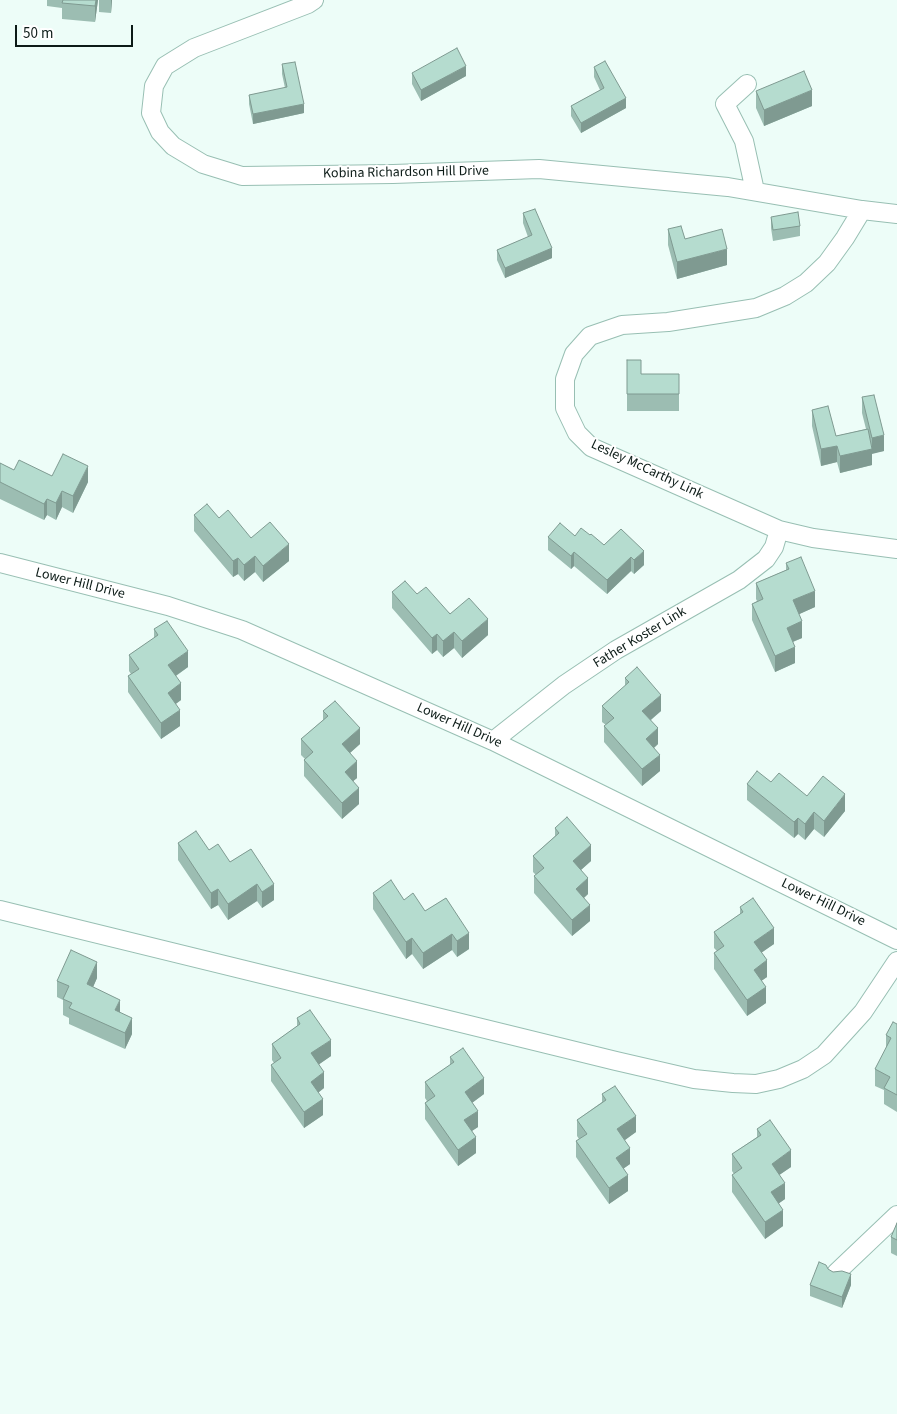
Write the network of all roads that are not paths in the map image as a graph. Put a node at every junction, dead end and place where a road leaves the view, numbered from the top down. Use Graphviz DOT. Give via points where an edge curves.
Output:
graph roads {
  1 [pos="314,0"];
  2 [pos="747,84"];
  3 [pos="755,191"];
  4 [pos="862,210"];
  5 [pos="897,214"];
  6 [pos="779,530"];
  7 [pos="897,549"];
  8 [pos="0,563"];
  9 [pos="492,740"];
  10 [pos="0,910"];
  11 [pos="897,940"];
  12 [pos="897,961"];
  13 [pos="897,1215"];
  14 [pos="836,1273"];
  1 -- 3 [label="street, Kobina Richardson Hill Drive" via="194,48 165,66 154,86 151,113 160,132 173,146 203,164 242,176 539,169"];
  2 -- 3 [label="street" via="725,104 744,141"];
  3 -- 4 [label="street, Kobina Richardson Hill Drive"];
  4 -- 5 [label="street, Kobina Richardson Hill Drive"];
  4 -- 6 [label="street, Lesley McCarthy Link" via="827,263 806,283 785,296 756,308 668,322 622,325 590,336 574,354 565,379 565,408 577,433 591,447"];
  6 -- 7 [label="street, Lesley McCarthy Link"];
  6 -- 9 [label="street, Father Koster Link" via="766,559 739,580 616,650"];
  8 -- 9 [label="street, Lower Hill Drive" via="168,606 242,630"];
  9 -- 11 [label="street, Lower Hill Drive"];
  10 -- 12 [label="street" via="606,1059 694,1079 733,1083 756,1084 779,1079 803,1070 824,1055 863,1012"];
  13 -- 14 [label="street"];
}
